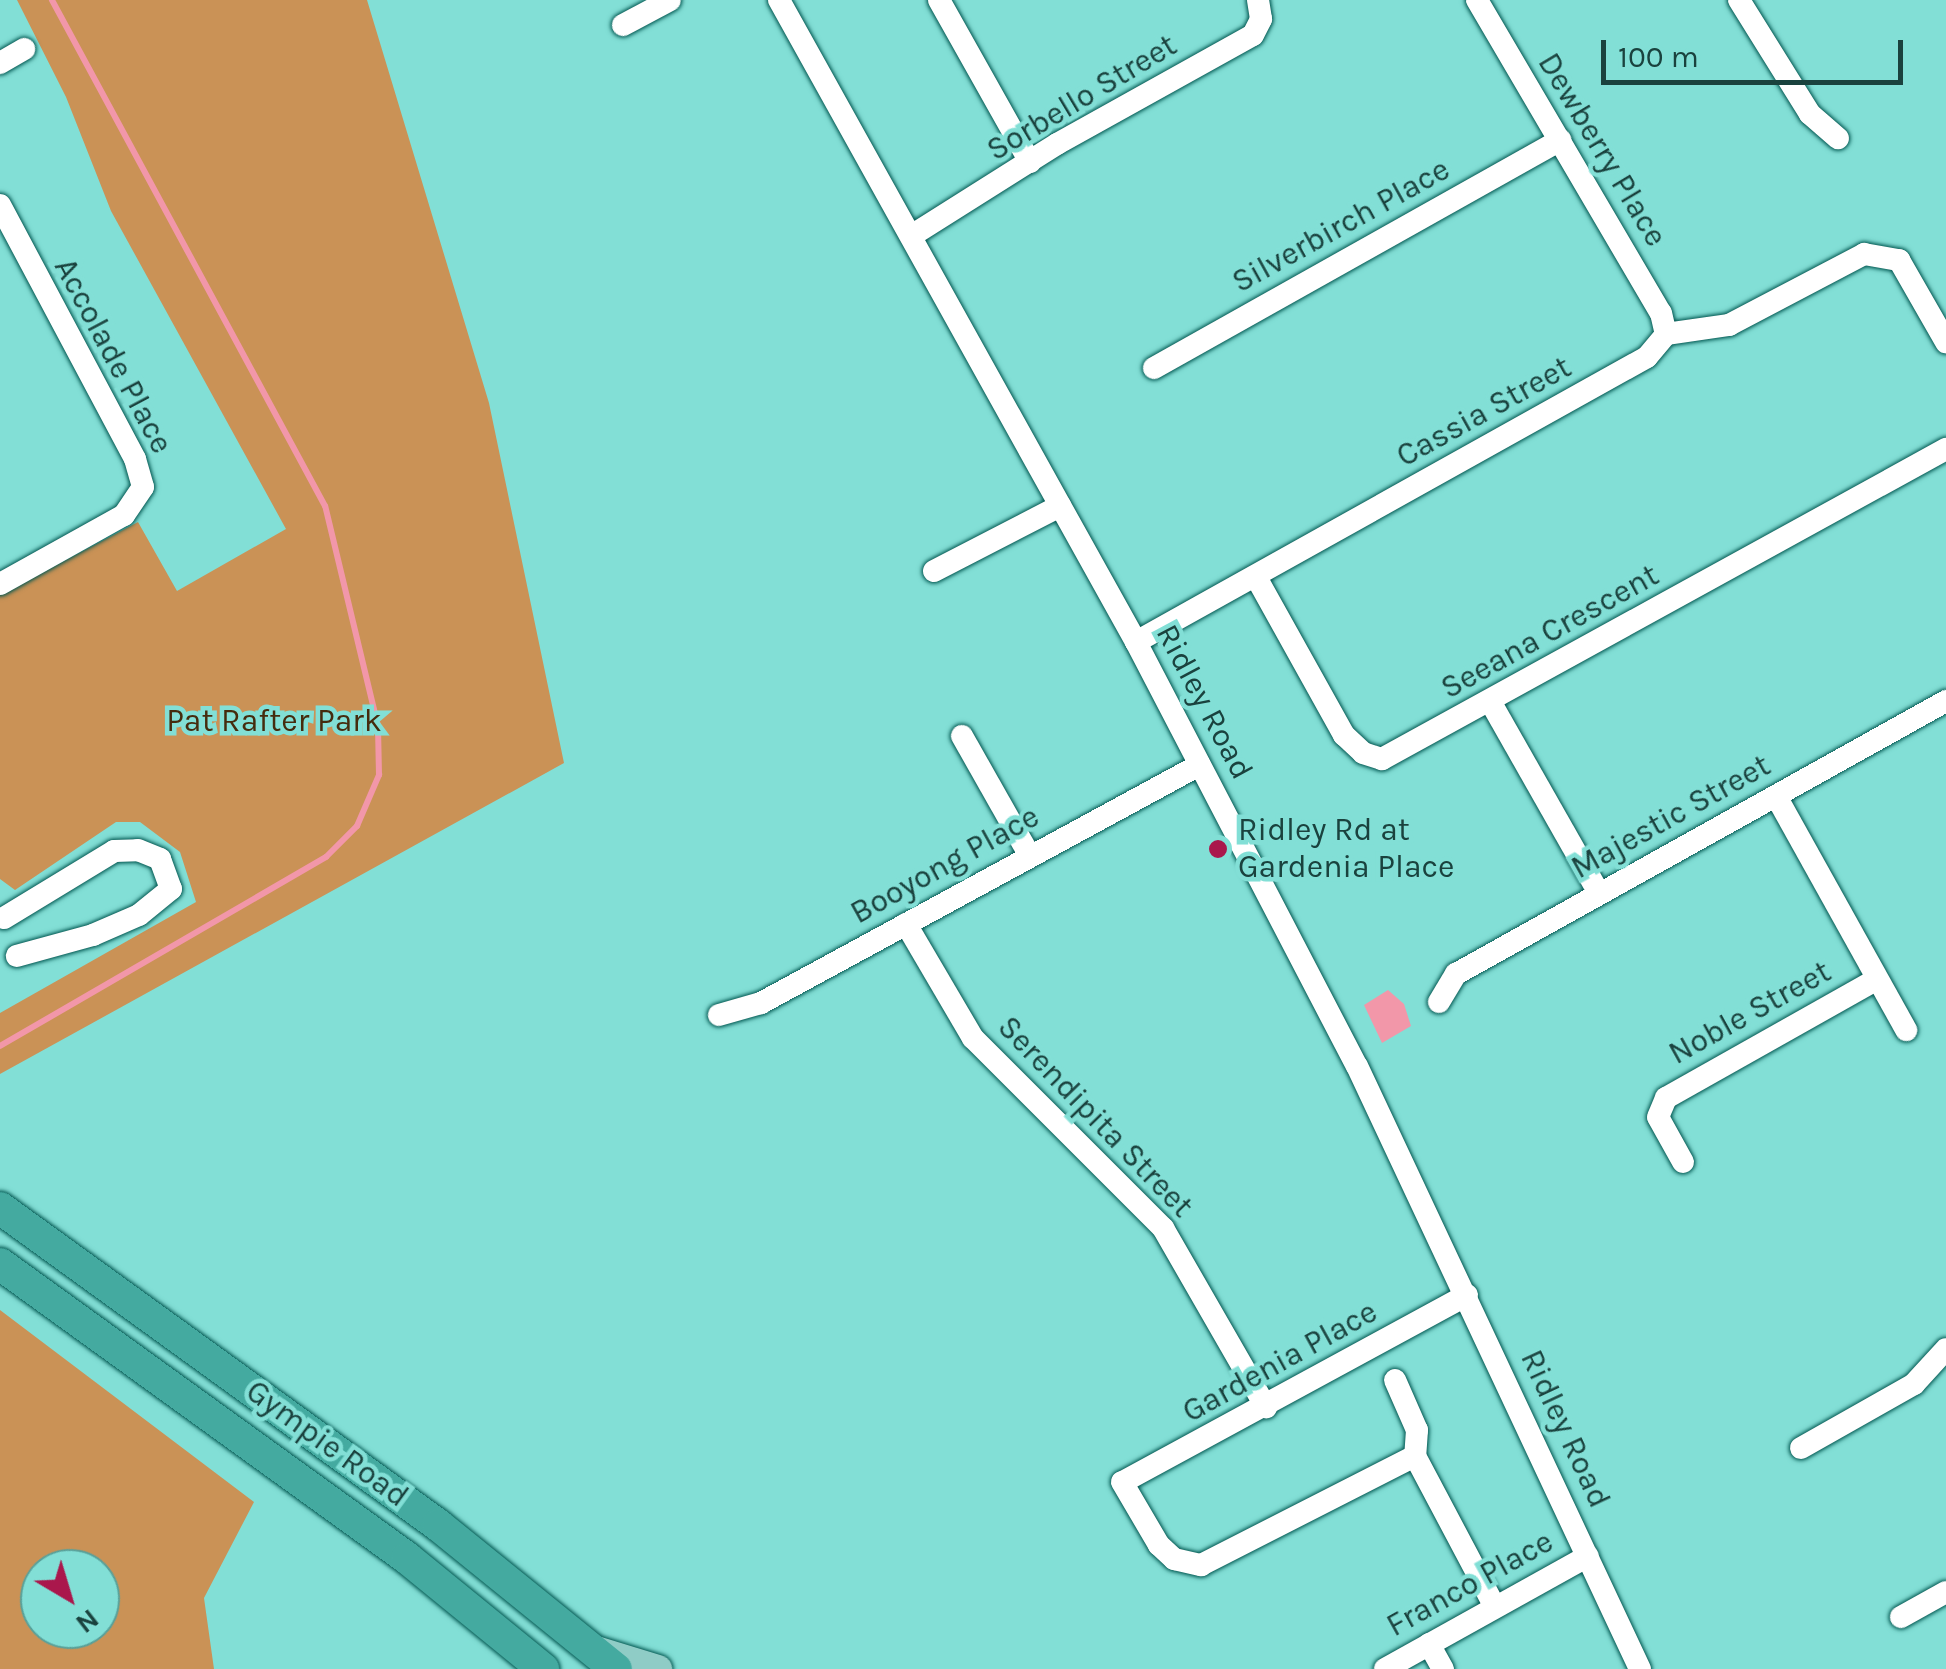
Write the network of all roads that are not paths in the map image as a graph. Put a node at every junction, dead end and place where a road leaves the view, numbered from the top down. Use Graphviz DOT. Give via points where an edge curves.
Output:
graph roads {
  1 [pos="670,0"];
  2 [pos="779,0"];
  3 [pos="939,0"];
  4 [pos="1258,0"];
  5 [pos="1477,0"];
  6 [pos="1738,0"];
  7 [pos="623,25"];
  8 [pos="24,49"];
  9 [pos="0,63"];
  10 [pos="1838,138"];
  11 [pos="1560,140"];
  12 [pos="1030,162"];
  13 [pos="0,206"];
  14 [pos="911,236"];
  15 [pos="1938,305"];
  16 [pos="1666,334"];
  17 [pos="1946,342"];
  18 [pos="1154,368"];
  19 [pos="1946,449"];
  20 [pos="1060,506"];
  21 [pos="934,571"];
  22 [pos="1256,577"];
  23 [pos="0,584"];
  24 [pos="1136,642"];
  25 [pos="1946,701"];
  26 [pos="1491,703"];
  27 [pos="962,736"];
  28 [pos="1200,765"];
  29 [pos="1776,796"];
  30 [pos="1030,856"];
  31 [pos="1599,893"];
  32 [pos="4,918"];
  33 [pos="906,924"];
  34 [pos="16,956"];
  35 [pos="1877,979"];
  36 [pos="1439,1002"];
  37 [pos="719,1015"];
  38 [pos="1906,1030"];
  39 [pos="1682,1162"];
  40 [pos="0,1208"];
  41 [pos="0,1264"];
  42 [pos="1467,1295"];
  43 [pos="1946,1349"];
  44 [pos="1395,1380"];
  45 [pos="1266,1407"];
  46 [pos="1801,1448"];
  47 [pos="1415,1456"];
  48 [pos="1588,1556"];
  49 [pos="1946,1592"];
  50 [pos="1496,1607"];
  51 [pos="1901,1617"];
  52 [pos="1429,1644"];
  53 [pos="606,1660"];
  54 [pos="543,1669"];
  55 [pos="658,1669"];
  56 [pos="1384,1669"];
  57 [pos="1442,1669"];
  58 [pos="1640,1669"];
  1 -- 7 [label="street"];
  2 -- 14 [label="street, Ridley Road"];
  3 -- 12 [label="street"];
  4 -- 12 [label="street, Sorbello Street" via="1261,20 1253,35"];
  5 -- 11 [label="street, Dewberry Place"];
  6 -- 10 [label="street" via="1810,114"];
  8 -- 9 [label="street"];
  11 -- 16 [label="street, Dewberry Place" via="1661,313"];
  11 -- 18 [label="street, Silverbirch Place"];
  12 -- 14 [label="street, Sorbello Street"];
  13 -- 23 [label="street, Accolade Place" via="135,459 142,487 124,515"];
  14 -- 20 [label="street, Ridley Road"];
  15 -- 16 [label="street" via="1899,260 1864,254 1729,325"];
  15 -- 17 [label="street"];
  16 -- 22 [label="street, Cassia Street" via="1647,357"];
  19 -- 26 [label="street, Seeana Crescent"];
  20 -- 21 [label="street"];
  20 -- 24 [label="street, Ridley Road"];
  22 -- 24 [label="street, Cassia Street"];
  22 -- 26 [label="street, Seeana Crescent" via="1344,735 1364,753 1382,759 1407,750"];
  24 -- 28 [label="street, Ridley Road"];
  25 -- 29 [label="street, Majestic Street"];
  26 -- 31 [label="street"];
  27 -- 30 [label="street"];
  28 -- 30 [label="street, Booyong Place"];
  28 -- 42 [label="street, Ridley Road"];
  29 -- 31 [label="street, Majestic Street"];
  29 -- 35 [label="street"];
  30 -- 33 [label="street, Booyong Place"];
  31 -- 36 [label="street, Majestic Street" via="1456,974"];
  32 -- 34 [label="street" via="114,851 138,850 160,859 171,890 93,935"];
  33 -- 37 [label="street, Booyong Place" via="760,1003"];
  33 -- 45 [label="street, Serendipita Street" via="974,1038 1163,1228"];
  35 -- 38 [label="street"];
  35 -- 39 [label="street, Noble Street" via="1666,1098 1658,1117"];
  40 -- 53 [label="highway, Gympie Road" via="438,1525"];
  41 -- 54 [label="highway, Gympie Road" via="407,1558"];
  42 -- 45 [label="street, Gardenia Place"];
  42 -- 48 [label="street, Ridley Road"];
  43 -- 46 [label="street" via="1914,1384"];
  44 -- 47 [label="street" via="1417,1430"];
  45 -- 47 [label="street, Gardenia Place" via="1122,1482 1174,1559 1200,1565"];
  47 -- 50 [label="street"];
  48 -- 50 [label="street, Franco Place"];
  48 -- 58 [label="street, Ridley Road"];
  49 -- 51 [label="street"];
  50 -- 52 [label="street, Franco Place"];
  52 -- 56 [label="street, Franco Place"];
  52 -- 57 [label="street"];
  53 -- 55 [label="main road, Gympie Road"];
}
